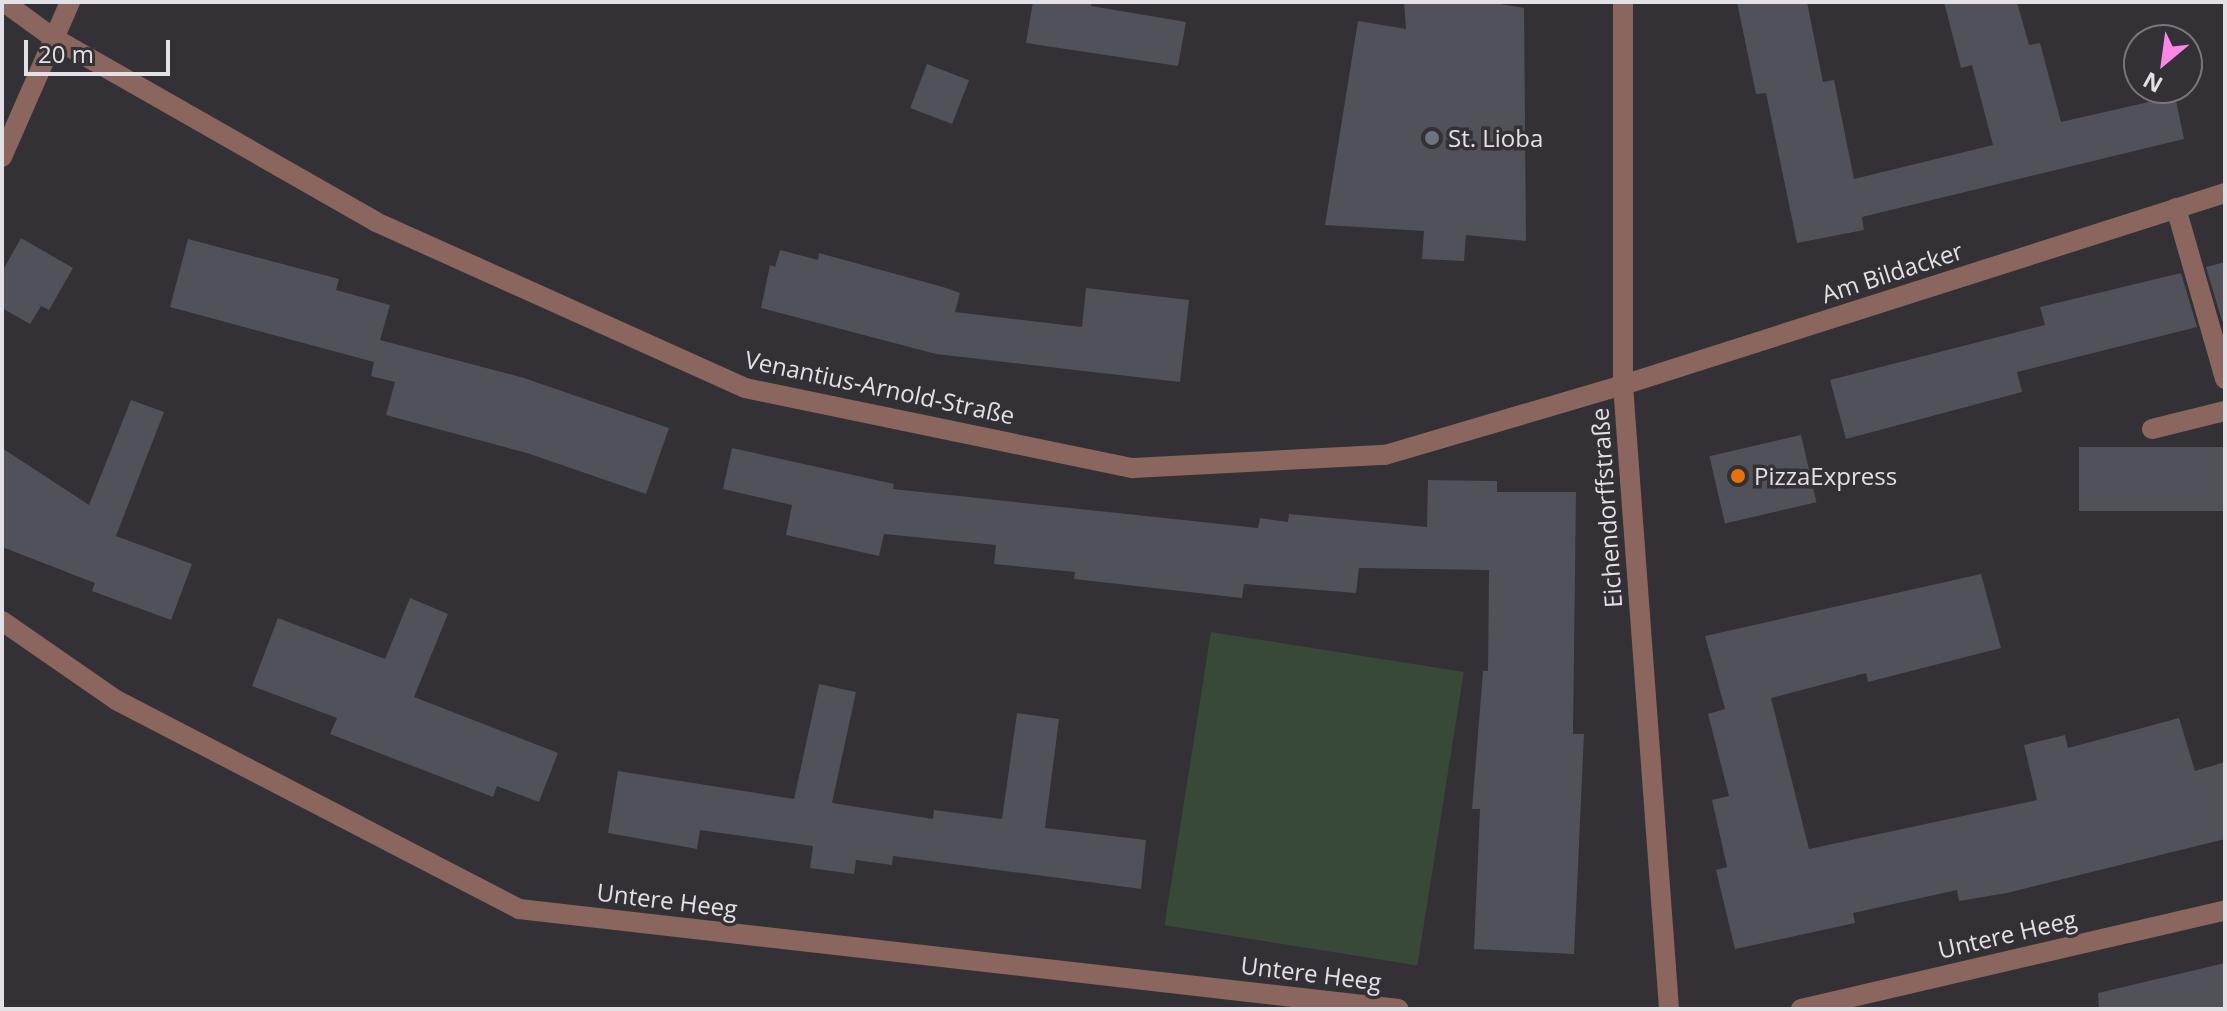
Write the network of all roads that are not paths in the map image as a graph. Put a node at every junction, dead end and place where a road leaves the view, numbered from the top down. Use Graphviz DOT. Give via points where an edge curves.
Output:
graph roads {
  1 [pos="4,2"];
  2 [pos="70,2"];
  3 [pos="1623,2"];
  4 [pos="52,37"];
  5 [pos="2,157"];
  6 [pos="2225,193"];
  7 [pos="2176,208"];
  8 [pos="2225,379"];
  9 [pos="1623,385"];
  10 [pos="2225,411"];
  11 [pos="2152,429"];
  12 [pos="2,621"];
  13 [pos="2225,910"];
  14 [pos="1398,1009"];
  15 [pos="1669,1009"];
  16 [pos="1801,1009"];
  1 -- 4 [label="street, Venantius-Arnold-Straße"];
  2 -- 4 [label="street"];
  3 -- 9 [label="street, Eichendorffstraße"];
  4 -- 5 [label="street"];
  4 -- 9 [label="street, Venantius-Arnold-Straße" via="376,222 745,388 1133,468 1385,455"];
  6 -- 7 [label="street, Am Bildacker"];
  7 -- 8 [label="street"];
  7 -- 9 [label="street, Am Bildacker"];
  9 -- 15 [label="street, Eichendorffstraße"];
  10 -- 11 [label="street"];
  12 -- 14 [label="street, Untere Heeg" via="116,700 519,909"];
  13 -- 16 [label="street, Untere Heeg"];
}
